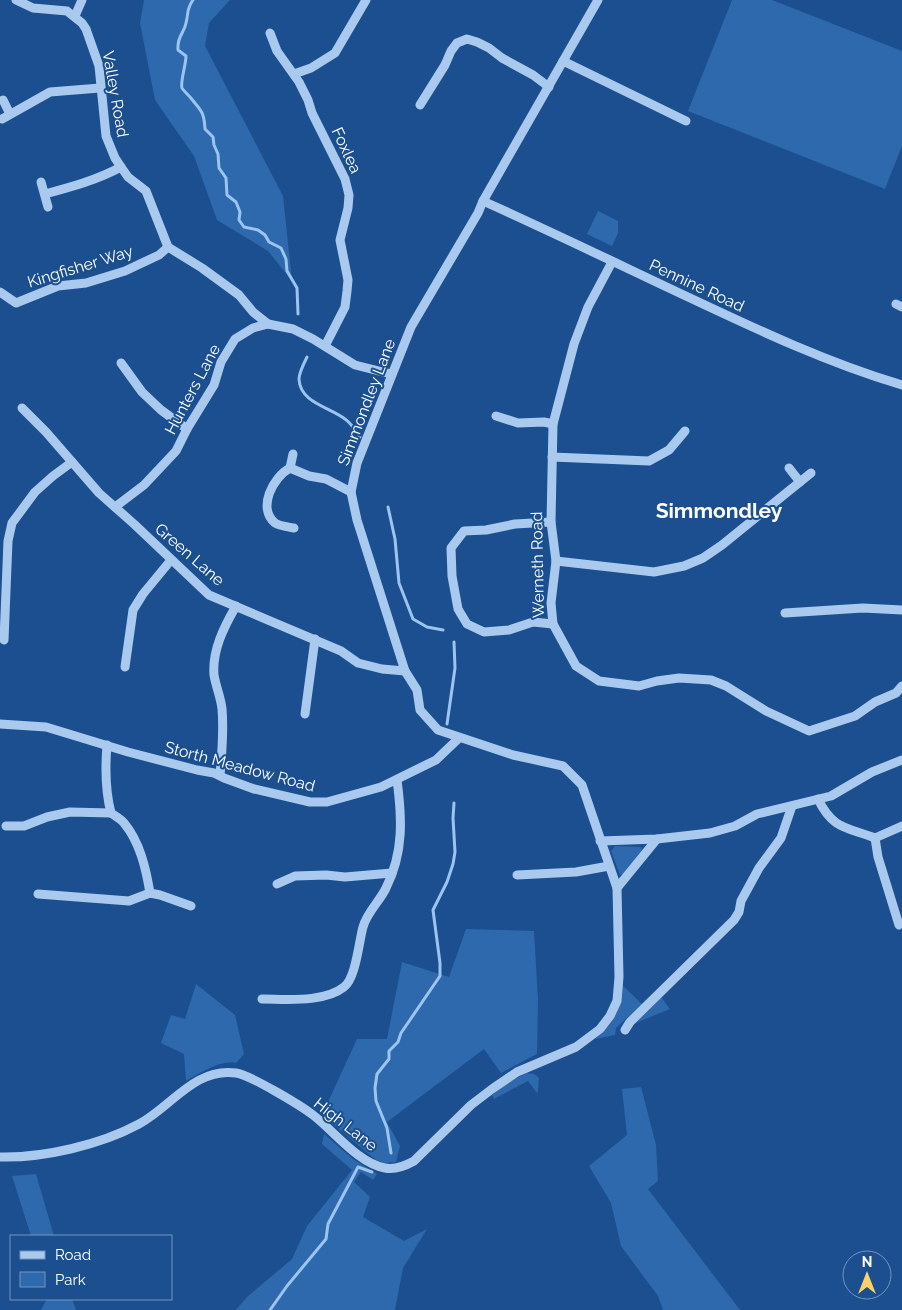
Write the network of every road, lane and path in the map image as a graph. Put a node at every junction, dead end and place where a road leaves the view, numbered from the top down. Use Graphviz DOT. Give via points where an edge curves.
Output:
graph roads {
  1 [pos="16,0"];
  2 [pos="82,0"];
  3 [pos="366,0"];
  4 [pos="598,0"];
  5 [pos="75,16"];
  6 [pos="270,33"];
  7 [pos="563,61"];
  8 [pos="294,74"];
  9 [pos="549,86"];
  10 [pos="100,88"];
  11 [pos="3,100"];
  12 [pos="420,106"];
  13 [pos="686,121"];
  14 [pos="121,167"];
  15 [pos="42,182"];
  16 [pos="45,194"];
  17 [pos="483,201"];
  18 [pos="48,207"];
  19 [pos="168,247"];
  20 [pos="612,262"];
  21 [pos="0,292"];
  22 [pos="268,324"];
  23 [pos="325,346"];
  24 [pos="121,363"];
  25 [pos="392,374"];
  26 [pos="902,385"];
  27 [pos="22,408"];
  28 [pos="496,416"];
  29 [pos="553,424"];
  30 [pos="187,429"];
  31 [pos="685,431"];
  32 [pos="293,454"];
  33 [pos="552,457"];
  34 [pos="72,462"];
  35 [pos="290,468"];
  36 [pos="789,468"];
  37 [pos="811,473"];
  38 [pos="800,482"];
  39 [pos="351,492"];
  40 [pos="115,507"];
  41 [pos="551,522"];
  42 [pos="294,528"];
  43 [pos="171,560"];
  44 [pos="556,561"];
  45 [pos="236,606"];
  46 [pos="902,610"];
  47 [pos="785,613"];
  48 [pos="553,624"];
  49 [pos="315,639"];
  50 [pos="4,640"];
  51 [pos="125,667"];
  52 [pos="406,671"];
  53 [pos="902,686"];
  54 [pos="305,714"];
  55 [pos="0,724"];
  56 [pos="459,738"];
  57 [pos="107,745"];
  58 [pos="902,760"];
  59 [pos="220,775"];
  60 [pos="397,780"];
  61 [pos="818,799"];
  62 [pos="792,806"];
  63 [pos="111,813"];
  64 [pos="6,826"];
  65 [pos="902,826"];
  66 [pos="875,838"];
  67 [pos="657,839"];
  68 [pos="600,841"];
  69 [pos="609,866"];
  70 [pos="392,873"];
  71 [pos="517,875"];
  72 [pos="277,884"];
  73 [pos="617,888"];
  74 [pos="150,893"];
  75 [pos="38,894"];
  76 [pos="191,906"];
  77 [pos="899,925"];
  78 [pos="262,999"];
  79 [pos="625,1030"];
  80 [pos="0,1156"];
  1 -- 5 [label="street" via="33,8 67,11"];
  2 -- 5 [label="street"];
  3 -- 8 [label="street" via="335,53"];
  4 -- 7 [label="street, Simmondley Lane"];
  5 -- 10 [label="street, Valley Road" via="86,29 99,66"];
  6 -- 8 [label="street, Foxlea"];
  7 -- 9 [label="street, Simmondley Lane"];
  7 -- 13 [label="street"];
  8 -- 23 [label="street, Foxlea" via="349,195 340,240 347,291 344,306"];
  9 -- 12 [label="street" via="489,48 467,39 451,51"];
  9 -- 17 [label="street, Simmondley Lane"];
  10 -- 11 [label="street" via="50,92 6,117"];
  10 -- 14 [label="street, Valley Road" via="106,136"];
  14 -- 16 [label="street" via="82,184"];
  14 -- 19 [label="street, Valley Road" via="146,191"];
  15 -- 16 [label="street"];
  16 -- 18 [label="street"];
  17 -- 20 [label="street, Pennine Road"];
  17 -- 25 [label="street, Simmondley Lane" via="411,327"];
  19 -- 21 [label="street, Kingfisher Way" via="159,255 125,271 86,283 58,286 16,303"];
  19 -- 22 [label="street" via="239,295"];
  20 -- 26 [label="street, Pennine Road" via="808,352"];
  20 -- 29 [label="street, Werneth Road" via="588,307 574,344"];
  22 -- 23 [label="street" via="292,329"];
  22 -- 30 [label="street, Hunters Lane" via="253,328 236,339 221,362 214,385"];
  23 -- 25 [label="street" via="355,365"];
  24 -- 30 [label="street" via="142,392"];
  25 -- 39 [label="street, Simmondley Lane" via="357,463"];
  27 -- 34 [label="street, Green Lane"];
  28 -- 29 [label="street" via="518,423"];
  29 -- 33 [label="street, Werneth Road"];
  30 -- 40 [label="street, Hunters Lane" via="176,451 144,485"];
  31 -- 33 [label="street" via="669,450 649,461"];
  32 -- 35 [label="street"];
  33 -- 41 [label="street, Werneth Road"];
  34 -- 40 [label="street, Green Lane"];
  34 -- 50 [label="street" via="35,492 12,523 8,542"];
  35 -- 39 [label="street" via="326,479"];
  35 -- 42 [label="street" via="271,490 267,508 277,524"];
  36 -- 38 [label="street"];
  37 -- 38 [label="street"];
  38 -- 44 [label="street" via="722,545 684,566 654,572"];
  39 -- 52 [label="street, Simmondley Lane"];
  40 -- 43 [label="street, Green Lane"];
  41 -- 44 [label="street, Werneth Road"];
  41 -- 48 [label="street" via="464,531 451,548 458,609 467,624 484,632 509,630 533,622"];
  43 -- 45 [label="street, Green Lane" via="209,595"];
  43 -- 51 [label="street" via="134,610"];
  44 -- 48 [label="street, Werneth Road" via="551,603"];
  45 -- 49 [label="street, Green Lane"];
  45 -- 59 [label="street" via="216,651 214,673 222,707"];
  46 -- 47 [label="street" via="863,608"];
  48 -- 53 [label="street, Werneth Road" via="576,666 600,681 639,686 679,678 711,680 809,731 855,716 896,693"];
  49 -- 52 [label="street, Green Lane" via="358,663"];
  49 -- 54 [label="street"];
  52 -- 56 [label="street, Simmondley Lane" via="417,690 420,710 438,730"];
  55 -- 57 [label="street, Storth Meadow Road" via="46,727"];
  56 -- 60 [label="street, Storth Meadow Road" via="436,760"];
  56 -- 68 [label="street, Simmondley Lane" via="563,766 582,785"];
  57 -- 59 [label="street, Storth Meadow Road"];
  57 -- 63 [label="street" via="106,796"];
  58 -- 61 [label="street" via="872,772 831,796"];
  59 -- 60 [label="street, Storth Meadow Road" via="254,789 310,802 327,802 365,793"];
  60 -- 70 [label="street" via="402,836"];
  61 -- 62 [label="street"];
  61 -- 66 [label="street" via="824,812 844,829"];
  62 -- 67 [label="street" via="757,814 735,826 710,833"];
  62 -- 79 [label="street" via="781,838 759,868 734,920"];
  63 -- 64 [label="street" via="70,812 24,826"];
  63 -- 74 [label="street" via="123,822 132,836 144,862"];
  65 -- 66 [label="street"];
  66 -- 77 [label="street"];
  67 -- 68 [label="street"];
  67 -- 73 [label="street"];
  68 -- 69 [label="street, Simmondley Lane"];
  69 -- 71 [label="street" via="576,872"];
  69 -- 73 [label="street, Simmondley Lane"];
  70 -- 72 [label="street" via="345,877 295,876"];
  70 -- 78 [label="street" via="364,924 354,968 345,986 333,994 319,997"];
  73 -- 80 [label="street, High Lane" via="619,977 617,1001 610,1016 600,1029 576,1047 518,1072 492,1089 405,1166 386,1169 376,1166 312,1114 238,1073 221,1073 192,1084 154,1115 122,1132 63,1150 20,1157"];
  74 -- 75 [label="street" via="129,901"];
  74 -- 76 [label="street"];
}
